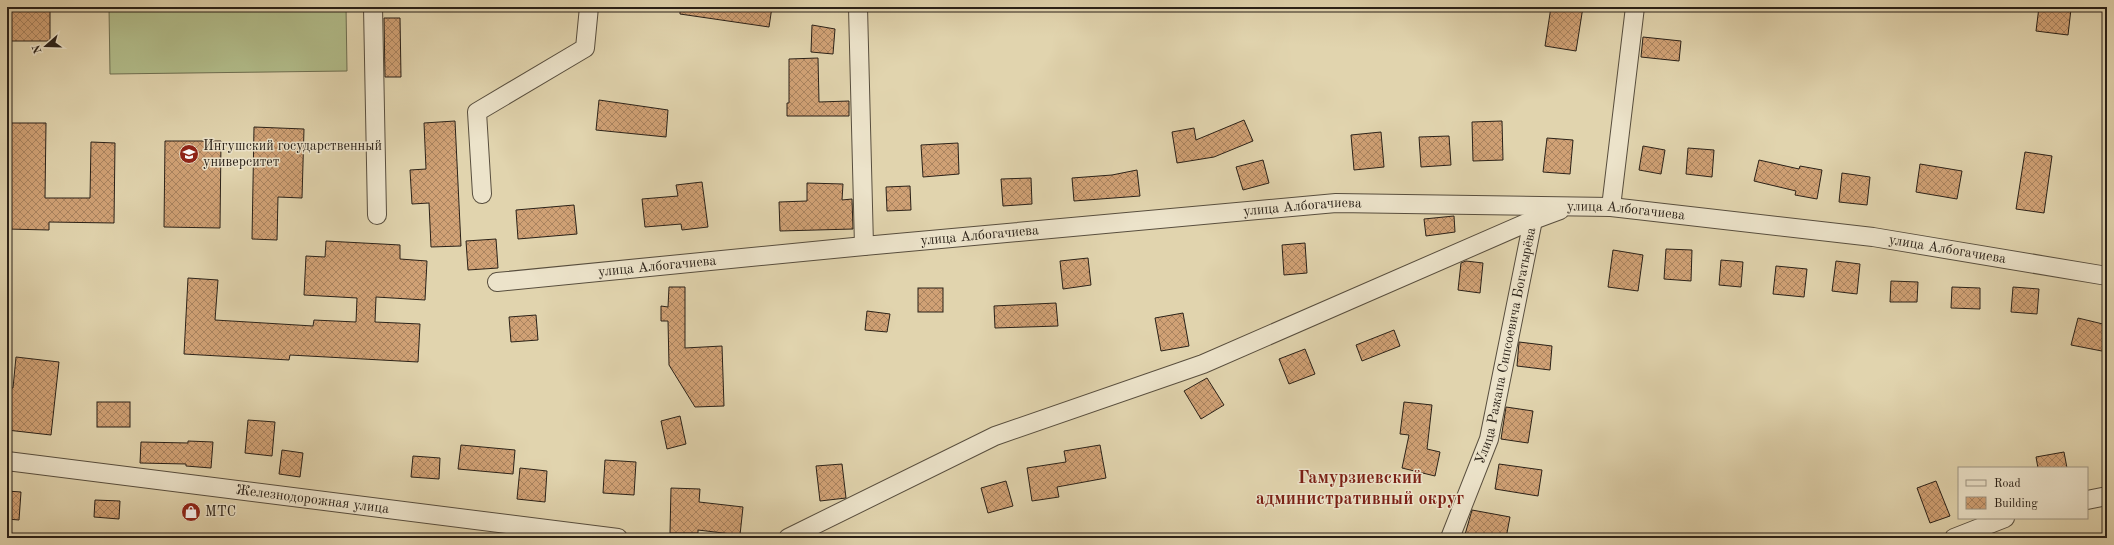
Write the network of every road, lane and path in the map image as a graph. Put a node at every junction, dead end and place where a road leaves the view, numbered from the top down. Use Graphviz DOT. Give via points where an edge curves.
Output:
graph roads {
  1 [pos="373,7"];
  2 [pos="589,7"];
  3 [pos="858,7"];
  4 [pos="1635,7"];
  5 [pos="482,194"];
  6 [pos="1571,206"];
  7 [pos="1611,207"];
  8 [pos="377,215"];
  9 [pos="1533,220"];
  10 [pos="864,246"];
  11 [pos="2107,276"];
  12 [pos="497,282"];
  13 [pos="7,461"];
  14 [pos="2107,496"];
  15 [pos="2088,500"];
  16 [pos="2002,519"];
  17 [pos="618,538"];
  18 [pos="788,538"];
  19 [pos="1450,538"];
  20 [pos="1955,538"];
  1 -- 8 [label="street"];
  2 -- 5 [label="street" via="585,48 477,112"];
  3 -- 10 [label="street"];
  4 -- 7 [label="street"];
  6 -- 7 [label="street, улица Албогачиева"];
  6 -- 9 [label="street"];
  6 -- 10 [label="street, улица Албогачиева" via="1336,203"];
  7 -- 11 [label="street, улица Албогачиева" via="1873,237"];
  9 -- 18 [label="street" via="1203,364 995,436"];
  9 -- 19 [label="street, Улица Ражапа Сипсоевича Богатырёва" via="1489,439"];
  10 -- 12 [label="street, улица Албогачиева"];
  13 -- 17 [label="street, Железнодорожная улица"];
  14 -- 15 [label="street"];
  16 -- 20 [label="street"];
}
